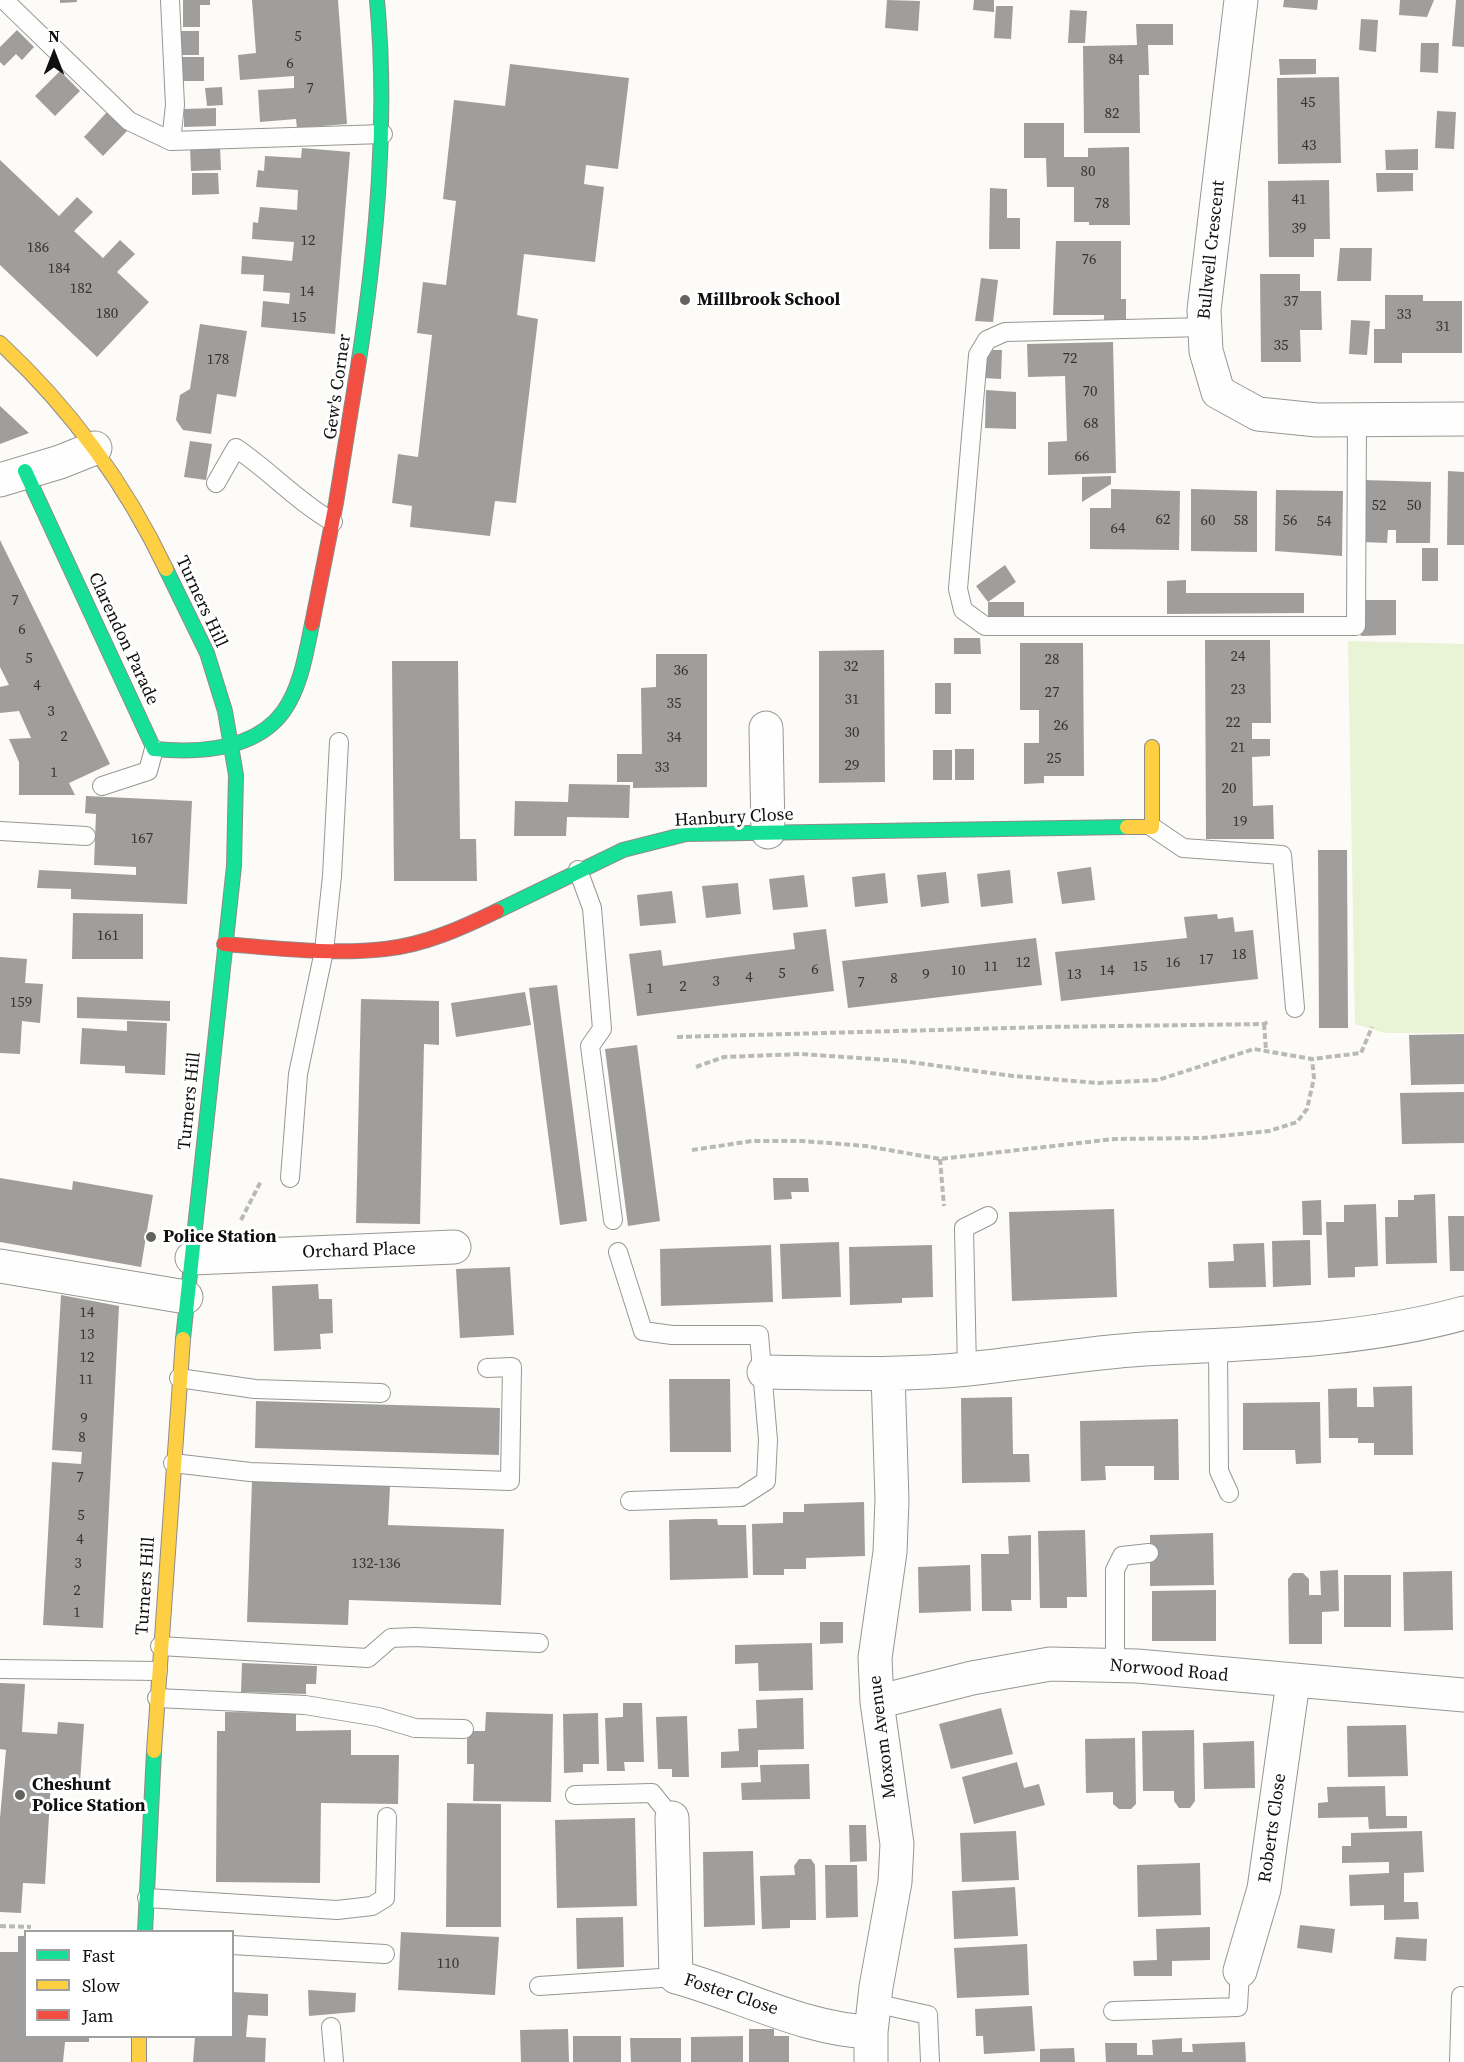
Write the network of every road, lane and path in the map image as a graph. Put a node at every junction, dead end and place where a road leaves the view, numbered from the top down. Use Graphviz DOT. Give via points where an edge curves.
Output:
graph roads {
  1 [pos="4,0"];
  2 [pos="170,0"];
  3 [pos="377,0"];
  4 [pos="1241,0"];
  5 [pos="383,134"];
  6 [pos="171,141"];
  7 [pos="1204,327"];
  8 [pos="0,343"];
  9 [pos="1357,419"];
  10 [pos="1464,419"];
  11 [pos="95,448"];
  12 [pos="13,475"];
  13 [pos="216,483"];
  14 [pos="333,522"];
  15 [pos="766,728"];
  16 [pos="339,742"];
  17 [pos="232,743"];
  18 [pos="1152,747"];
  19 [pos="154,749"];
  20 [pos="102,786"];
  21 [pos="1152,827"];
  22 [pos="0,831"];
  23 [pos="768,832"];
  24 [pos="86,836"];
  25 [pos="578,870"];
  26 [pos="224,944"];
  27 [pos="324,951"];
  28 [pos="1295,1008"];
  29 [pos="1264,1024"];
  30 [pos="1372,1027"];
  31 [pos="677,1037"];
  32 [pos="1266,1050"];
  33 [pos="1312,1059"];
  34 [pos="696,1066"];
  35 [pos="292,1148"];
  36 [pos="692,1150"];
  37 [pos="940,1159"];
  38 [pos="290,1178"];
  39 [pos="988,1216"];
  40 [pos="613,1220"];
  41 [pos="964,1228"];
  42 [pos="454,1247"];
  43 [pos="618,1252"];
  44 [pos="235,1256"];
  45 [pos="192,1258"];
  46 [pos="0,1266"];
  47 [pos="186,1297"];
  48 [pos="1464,1313"];
  49 [pos="1218,1347"];
  50 [pos="487,1368"];
  51 [pos="967,1369"];
  52 [pos="764,1372"];
  53 [pos="888,1374"];
  54 [pos="179,1378"];
  55 [pos="381,1393"];
  56 [pos="173,1463"];
  57 [pos="1228,1493"];
  58 [pos="630,1501"];
  59 [pos="1149,1553"];
  60 [pos="539,1643"];
  61 [pos="160,1646"];
  62 [pos="1115,1665"];
  63 [pos="0,1669"];
  64 [pos="158,1671"];
  65 [pos="1293,1682"];
  66 [pos="1464,1695"];
  67 [pos="157,1698"];
  68 [pos="877,1702"];
  69 [pos="464,1729"];
  70 [pos="575,1795"];
  71 [pos="387,1817"];
  72 [pos="672,1818"];
  73 [pos="147,1898"];
  74 [pos="0,1926"];
  75 [pos="31,1927"];
  76 [pos="145,1930"];
  77 [pos="234,1945"];
  78 [pos="385,1954"];
  79 [pos="1240,1971"];
  80 [pos="676,1977"];
  81 [pos="539,1986"];
  82 [pos="1461,1996"];
  83 [pos="1113,2011"];
  84 [pos="331,2027"];
  85 [pos="872,2032"];
  86 [pos="139,2038"];
  87 [pos="139,2062"];
  88 [pos="333,2062"];
  89 [pos="930,2062"];
  90 [pos="1459,2062"];
  1 -- 6 [label="lane" via="129,121"];
  2 -- 6 [label="lane" via="175,105"];
  3 -- 5 [label="street, Gew's Corner" via="383,57"];
  4 -- 7 [label="street, Bullwell Crescent"];
  5 -- 6 [label="lane"];
  5 -- 14 [label="street, Gew's Corner" via="369,291 350,437"];
  7 -- 9 [label="street, Bullwell Crescent" via="1206,351 1218,392 1258,414 1317,420"];
  7 -- 9 [label="lane" via="1005,332 987,340 978,355 977,366 958,589 963,610 985,626 1356,626"];
  8 -- 11 [label="street, Turners Hill" via="30,371"];
  9 -- 10 [label="street, Bullwell Crescent"];
  11 -- 12 [label="street"];
  11 -- 17 [label="street, Turners Hill" via="141,516 207,653"];
  12 -- 19 [label="street, Clarendon Parade"];
  13 -- 14 [label="lane" via="236,448"];
  14 -- 17 [label="street, Gew's Corner" via="304,662 293,692 270,725"];
  15 -- 23 [label="street"];
  16 -- 27 [label="lane"];
  17 -- 19 [label="street" via="197,753"];
  17 -- 26 [label="street, Turners Hill" via="236,820"];
  18 -- 21 [label="street"];
  19 -- 20 [label="lane" via="148,771"];
  21 -- 23 [label="street, Hanbury Close"];
  21 -- 28 [label="lane" via="1183,848 1282,855"];
  22 -- 24 [label="lane"];
  23 -- 25 [label="street, Hanbury Close" via="686,834 623,850"];
  25 -- 27 [label="street, Hanbury Close" via="453,932 386,948"];
  25 -- 40 [label="lane" via="592,908 602,1029 590,1046"];
  26 -- 27 [label="street, Hanbury Close"];
  26 -- 45 [label="street, Turners Hill"];
  27 -- 35 [label="lane" via="298,1074"];
  28 -- 29 [label="path"];
  29 -- 31 [label="path"];
  29 -- 32 [label="path"];
  30 -- 33 [label="path" via="1361,1053"];
  32 -- 33 [label="path"];
  32 -- 34 [label="path" via="1254,1049 1158,1080 1098,1083 801,1054 724,1057"];
  33 -- 37 [label="path" via="1314,1078 1306,1109 1297,1122 1269,1131 1202,1138 1114,1139"];
  35 -- 38 [label="lane"];
  35 -- 44 [label="path" via="272,1160 241,1221"];
  36 -- 37 [label="path" via="752,1141 803,1141 866,1146"];
  37 -- 41 [label="path" via="945,1212"];
  39 -- 41 [label="lane"];
  41 -- 51 [label="lane"];
  42 -- 44 [label="street, Orchard Place"];
  43 -- 52 [label="lane" via="643,1331 759,1335"];
  44 -- 45 [label="street, Orchard Place"];
  45 -- 47 [label="street, Turners Hill"];
  46 -- 47 [label="street"];
  47 -- 54 [label="street, Turners Hill"];
  48 -- 49 [label="street" via="1416,1326 1322,1340"];
  49 -- 51 [label="street" via="1145,1349"];
  49 -- 57 [label="lane" via="1219,1471"];
  50 -- 56 [label="lane" via="512,1367 510,1481 250,1472"];
  51 -- 53 [label="street"];
  52 -- 53 [label="street"];
  52 -- 58 [label="lane" via="766,1481 741,1497"];
  53 -- 68 [label="street, Moxom Avenue" via="892,1500 890,1552 875,1658"];
  54 -- 55 [label="lane" via="255,1389"];
  54 -- 56 [label="street, Turners Hill"];
  56 -- 61 [label="street, Turners Hill"];
  59 -- 62 [label="lane" via="1122,1556 1115,1570"];
  60 -- 61 [label="lane" via="391,1638 368,1658"];
  61 -- 64 [label="street, Turners Hill"];
  62 -- 65 [label="street, Norwood Road"];
  62 -- 68 [label="street, Norwood Road" via="1050,1664 972,1678"];
  63 -- 64 [label="lane"];
  64 -- 67 [label="street, Turners Hill"];
  65 -- 66 [label="street, Norwood Road"];
  65 -- 79 [label="street, Roberts Close" via="1264,1889"];
  67 -- 69 [label="lane" via="305,1705 378,1717 415,1728"];
  67 -- 73 [label="street, Turners Hill"];
  68 -- 85 [label="street, Moxom Avenue" via="897,1844 895,1882"];
  70 -- 72 [label="lane" via="652,1794"];
  71 -- 73 [label="lane" via="385,1898 372,1906 337,1910"];
  72 -- 80 [label="street, Foster Close"];
  73 -- 76 [label="street, Turners Hill"];
  74 -- 75 [label="path"];
  77 -- 78 [label="lane"];
  79 -- 83 [label="lane" via="1238,2007"];
  80 -- 81 [label="lane"];
  80 -- 85 [label="street, Foster Close" via="824,2026"];
  82 -- 90 [label="lane"];
  84 -- 88 [label="lane"];
  85 -- 89 [label="lane" via="928,2015"];
  86 -- 87 [label="street"];
}
